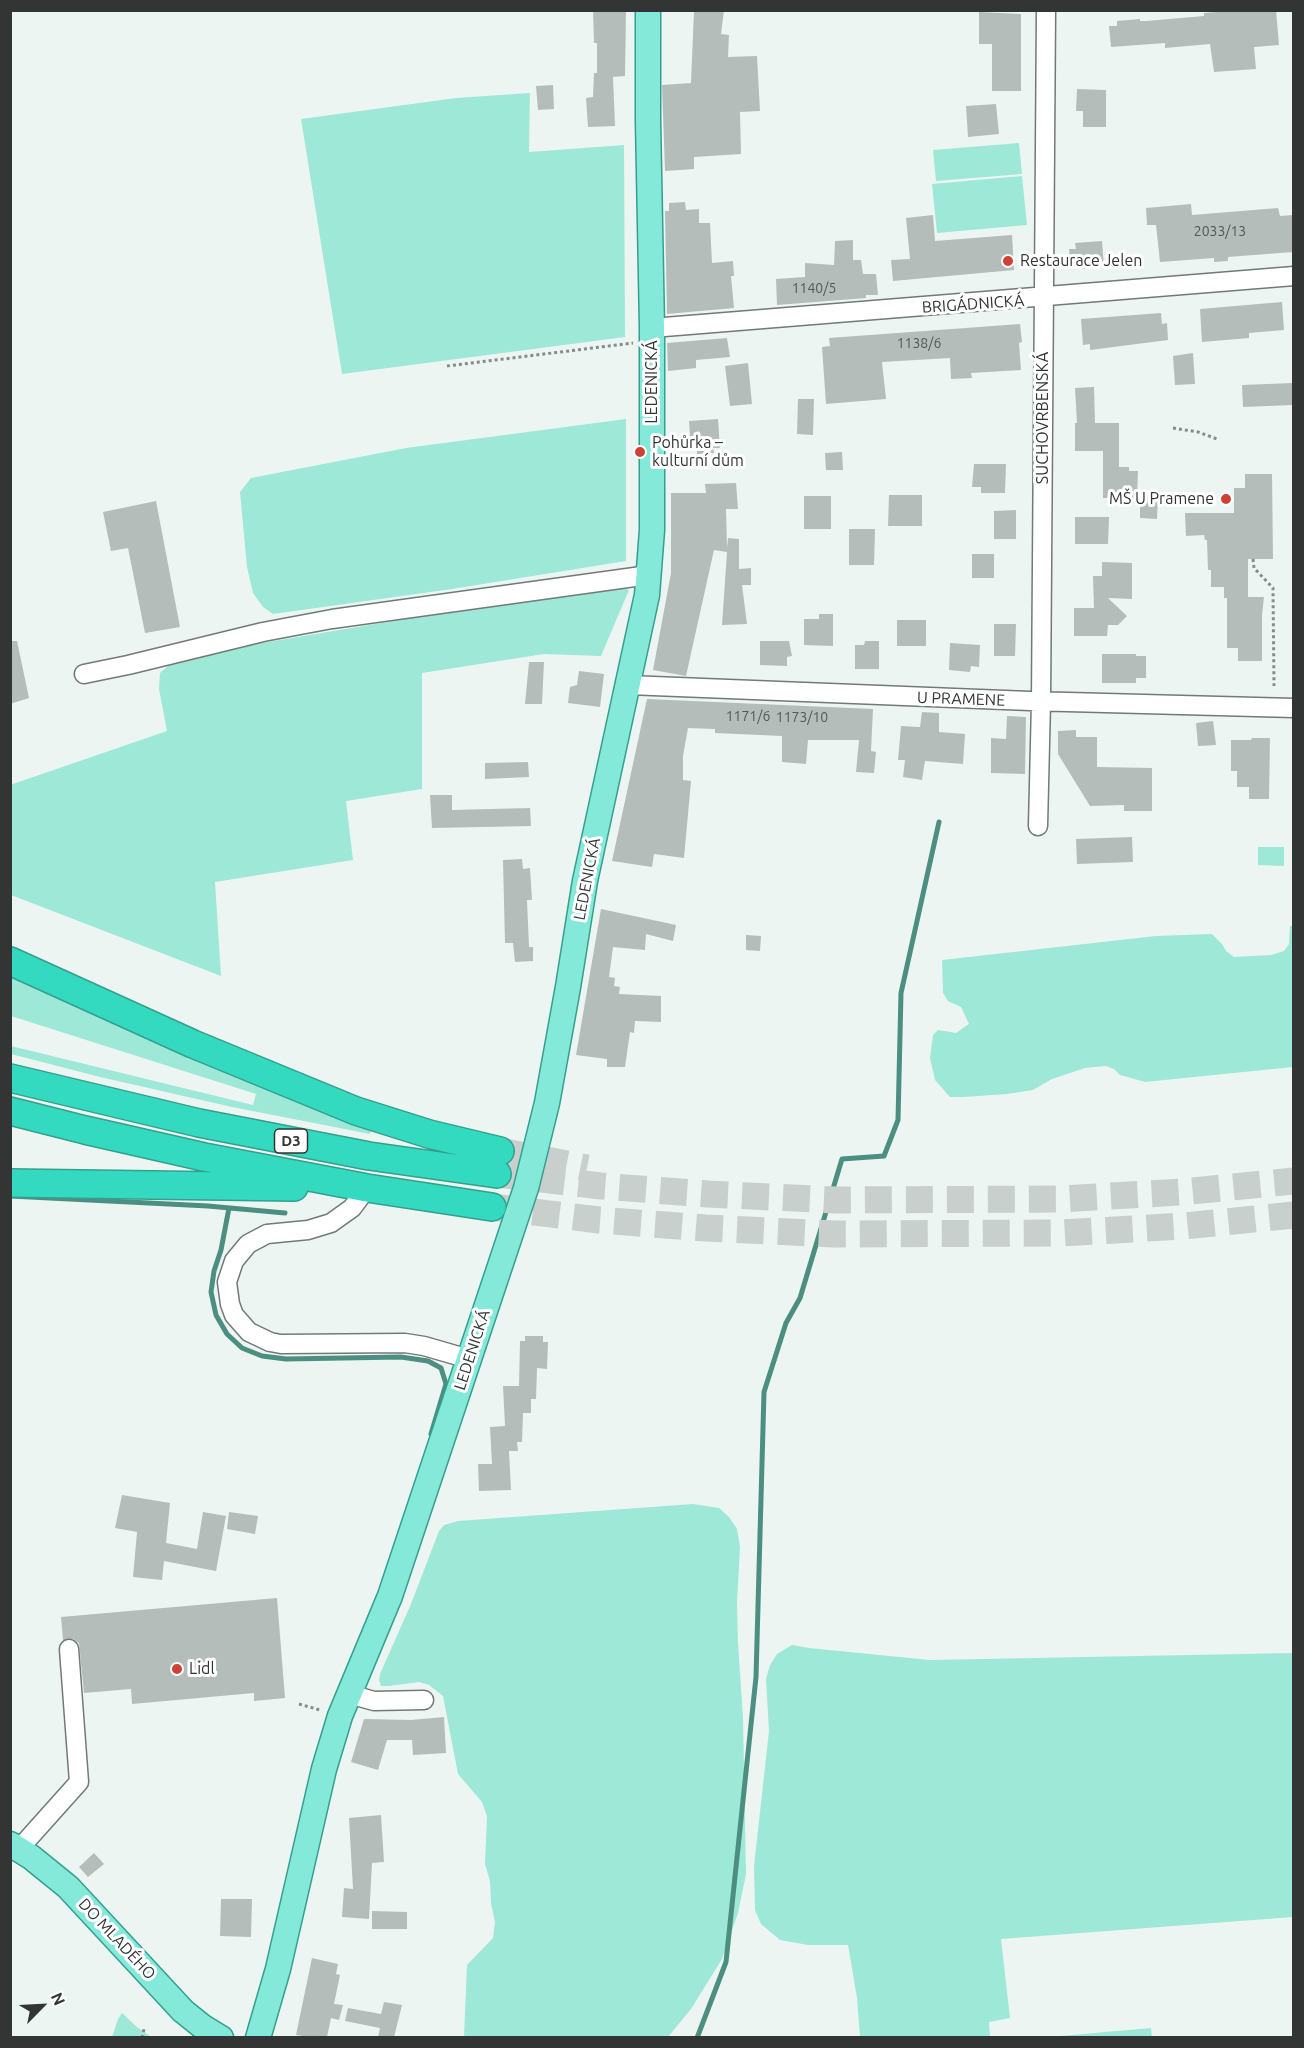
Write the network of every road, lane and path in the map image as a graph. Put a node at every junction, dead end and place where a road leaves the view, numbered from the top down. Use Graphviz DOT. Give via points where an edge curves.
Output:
graph roads {
  1 [pos="648,10"];
  2 [pos="1046,10"];
  3 [pos="1293,276"];
  4 [pos="1044,298"];
  5 [pos="652,335"];
  6 [pos="447,366"];
  7 [pos="1173,428"];
  8 [pos="1217,439"];
  9 [pos="1253,559"];
  10 [pos="649,575"];
  11 [pos="84,674"];
  12 [pos="628,685"];
  13 [pos="1274,686"];
  14 [pos="1041,702"];
  15 [pos="1293,708"];
  16 [pos="1038,826"];
  17 [pos="10,961"];
  18 [pos="10,1078"];
  19 [pos="10,1111"];
  20 [pos="10,1183"];
  21 [pos="367,1188"];
  22 [pos="492,1207"];
  23 [pos="469,1359"];
  24 [pos="69,1649"];
  25 [pos="349,1694"];
  26 [pos="424,1700"];
  27 [pos="15,1846"];
  28 [pos="144,2030"];
  29 [pos="142,2037"];
  30 [pos="221,2037"];
  31 [pos="258,2037"];
  1 -- 5 [label="main road, LEDENICKÁ"];
  2 -- 4 [label="street, SUCHOVRBENSKÁ"];
  3 -- 4 [label="street, BRIGÁDNICKÁ"];
  4 -- 5 [label="street, BRIGÁDNICKÁ"];
  4 -- 14 [label="street, SUCHOVRBENSKÁ"];
  5 -- 6 [label="path"];
  5 -- 10 [label="main road, LEDENICKÁ"];
  7 -- 8 [label="path"];
  9 -- 13 [label="path" via="1254,568 1273,588"];
  10 -- 11 [label="street" via="332,619"];
  10 -- 12 [label="main road, LEDENICKÁ"];
  12 -- 14 [label="street, U PRAMENE"];
  12 -- 23 [label="main road, LEDENICKÁ" via="585,881 547,1103 526,1188"];
  14 -- 15 [label="street, U PRAMENE"];
  14 -- 16 [label="street, SUCHOVRBENSKÁ"];
  17 -- 18 [label="highway, D3" via="193,1044 356,1111 499,1162 369,1156 199,1124"];
  19 -- 21 [label="highway, D3" via="204,1157"];
  20 -- 21 [label="highway, D3"];
  21 -- 22 [label="highway, D3"];
  21 -- 23 [label="street" via="352,1208 331,1223 308,1230 267,1234 248,1244 234,1261 227,1282 234,1315 249,1332 270,1342 405,1344"];
  23 -- 25 [label="main road, LEDENICKÁ" via="390,1596"];
  24 -- 27 [label="street" via="79,1782"];
  25 -- 26 [label="street" via="374,1701"];
  25 -- 31 [label="main road, LEDENICKÁ" via="324,1769 278,1969"];
  27 -- 30 [label="main road, DO MLADÉHO" via="68,1887 183,2011"];
  28 -- 29 [label="path"];
}
